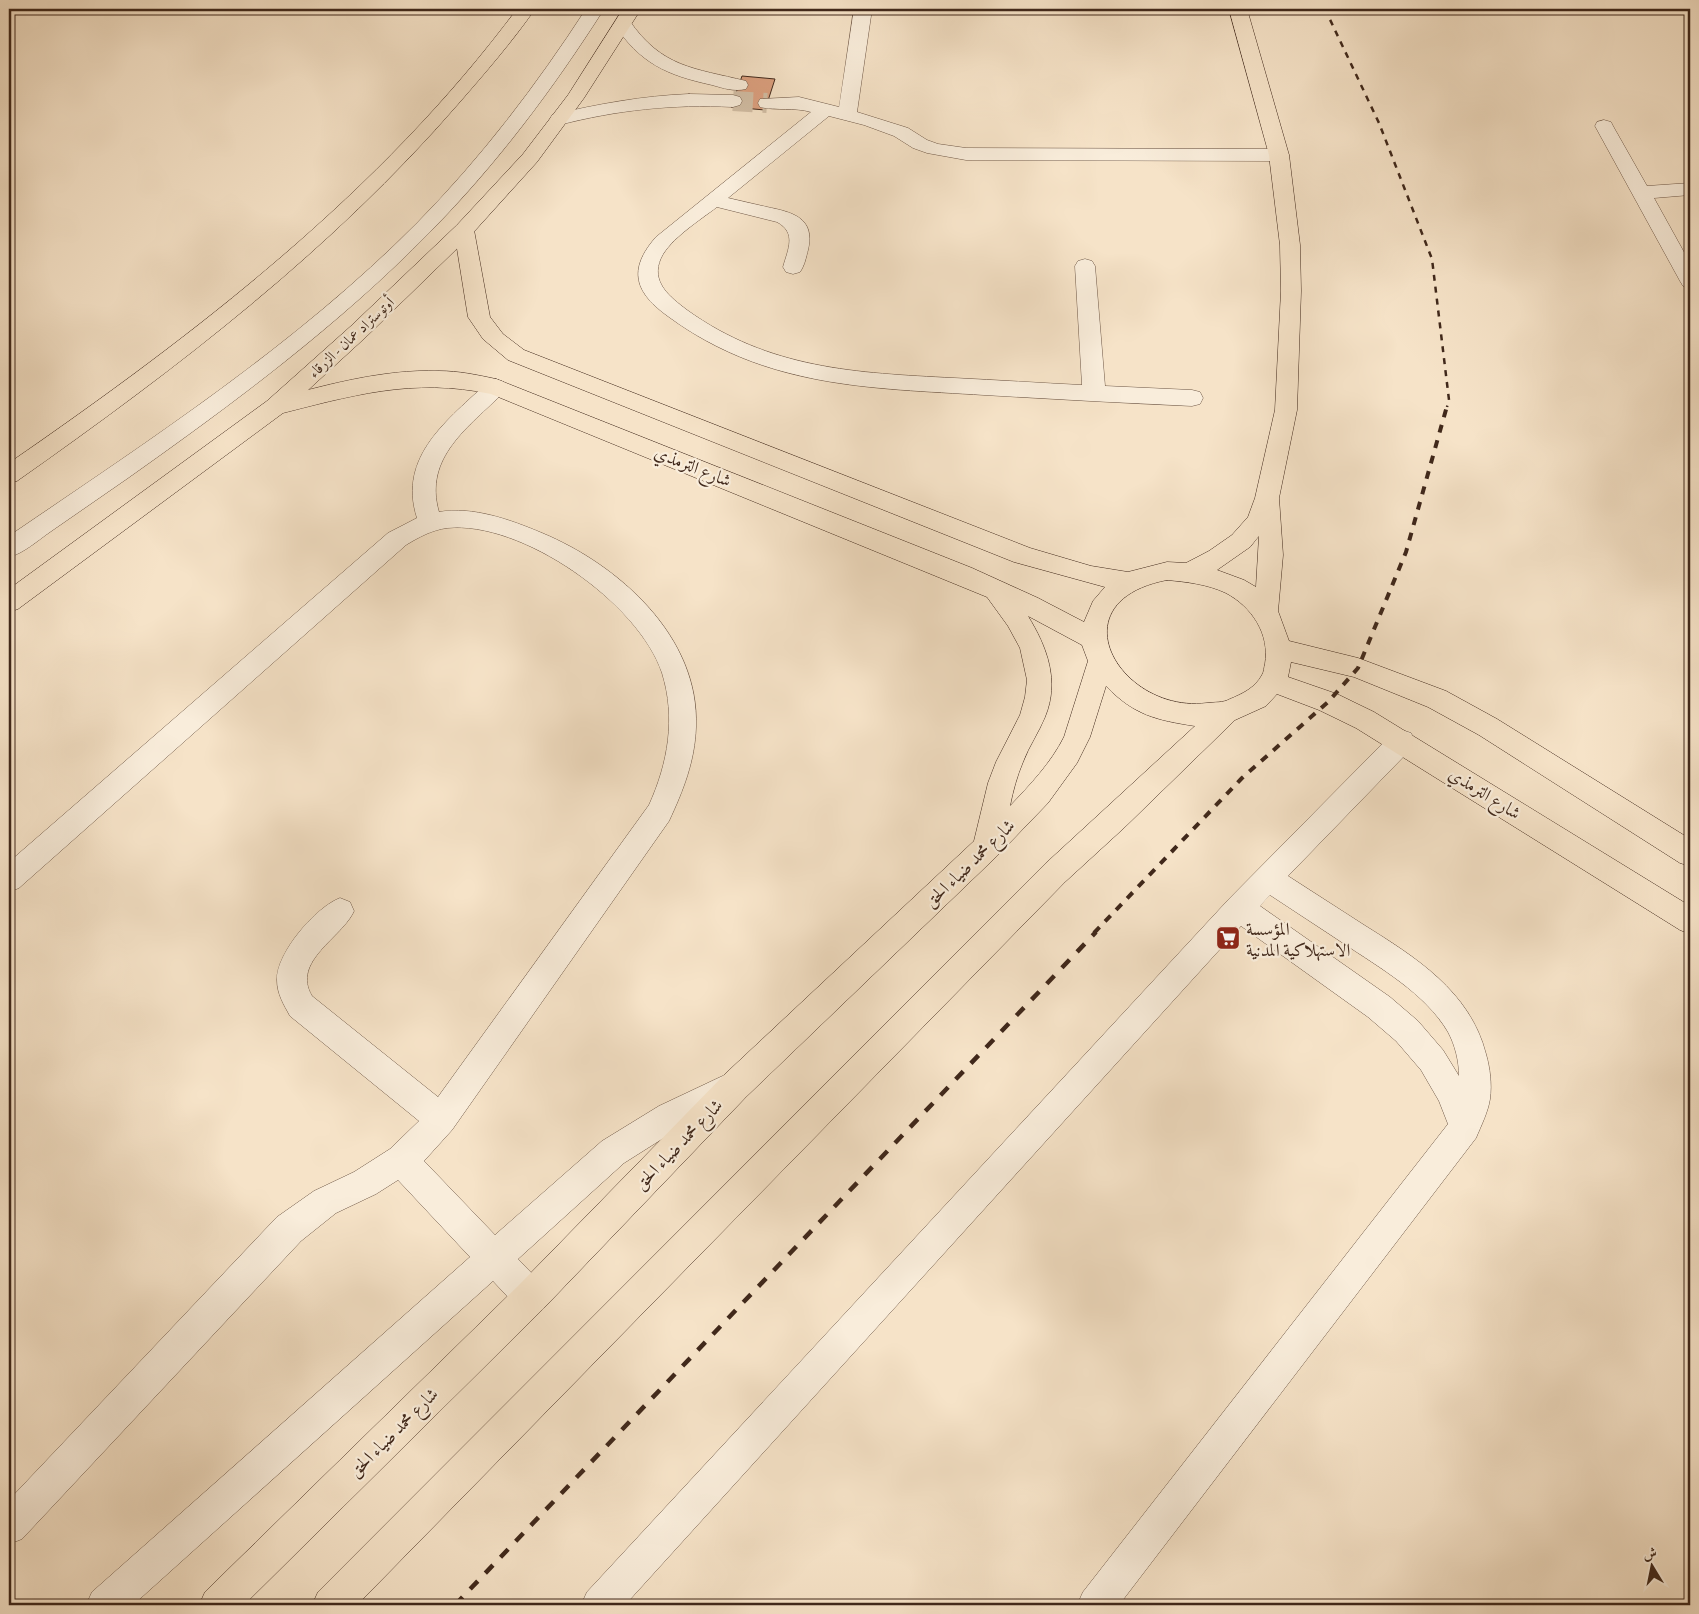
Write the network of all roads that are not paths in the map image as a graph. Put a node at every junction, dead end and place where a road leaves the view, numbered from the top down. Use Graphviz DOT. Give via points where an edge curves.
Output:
graph roads {
  1 [pos="526,9"];
  2 [pos="583,9"];
  3 [pos="595,9"];
  4 [pos="863,9"];
  5 [pos="1238,9"];
  6 [pos="627,16"];
  7 [pos="769,96"];
  8 [pos="825,110"];
  9 [pos="847,116"];
  10 [pos="559,119"];
  11 [pos="1604,126"];
  12 [pos="1279,155"];
  13 [pos="1690,189"];
  14 [pos="1641,194"];
  15 [pos="712,200"];
  16 [pos="464,230"];
  17 [pos="1085,266"];
  18 [pos="793,267"];
  19 [pos="1690,281"];
  20 [pos="496,388"];
  21 [pos="1094,393"];
  22 [pos="1192,398"];
  23 [pos="275,407"];
  24 [pos="9,475"];
  25 [pos="1267,498"];
  26 [pos="431,523"];
  27 [pos="9,535"];
  28 [pos="9,548"];
  29 [pos="1190,572"];
  30 [pos="1128,582"];
  31 [pos="996,589"];
  32 [pos="9,602"];
  33 [pos="1265,612"];
  34 [pos="1097,650"];
  35 [pos="1280,650"];
  36 [pos="1272,682"];
  37 [pos="1225,714"];
  38 [pos="1402,741"];
  39 [pos="987,847"];
  40 [pos="1690,854"];
  41 [pos="9,878"];
  42 [pos="1267,878"];
  43 [pos="1239,908"];
  44 [pos="340,911"];
  45 [pos="1690,921"];
  46 [pos="735,1086"];
  47 [pos="441,1118"];
  48 [pos="1465,1127"];
  49 [pos="401,1160"];
  50 [pos="493,1257"];
  51 [pos="531,1297"];
  52 [pos="9,1526"];
  53 [pos="105,1605"];
  54 [pos="218,1605"];
  55 [pos="331,1605"];
  56 [pos="600,1605"];
  57 [pos="1096,1605"];
  1 -- 24 [label="main road" via="411,147 304,250 154,372"];
  2 -- 27 [label="street" via="546,66 484,146 407,228 349,282 284,338 188,410"];
  3 -- 28 [label="street" via="527,109 493,152 418,233 357,290 293,345 197,418"];
  4 -- 9 [label="street"];
  5 -- 12 [label="main road"];
  6 -- 10 [label="main road, أوتوستراد عمان - الزرقاء"];
  6 -- 10 [label="street" via="638,45 663,64 736,93 633,103"];
  7 -- 8 [label="street"];
  8 -- 9 [label="street"];
  8 -- 15 [label="street"];
  9 -- 12 [label="street" via="892,127 934,149 966,154"];
  10 -- 16 [label="main road, أوتوستراد عمان - الزرقاء" via="530,158"];
  11 -- 14 [label="street"];
  12 -- 25 [label="main road" via="1290,245 1291,291 1286,410"];
  13 -- 14 [label="street"];
  14 -- 19 [label="street"];
  15 -- 18 [label="street" via="792,220 800,232"];
  15 -- 21 [label="street" via="662,241 649,261 648,282 662,302 729,347 788,368 852,380"];
  16 -- 23 [label="main road, أوتوستراد عمان - الزرقاء"];
  16 -- 30 [label="main road" via="479,317 493,338 516,355 1023,555 1074,571"];
  17 -- 21 [label="street"];
  20 -- 23 [label="main road, شارع الترمذي" via="456,379 412,378"];
  20 -- 26 [label="street" via="429,460 424,492 425,508"];
  20 -- 31 [label="main road, شارع الترمذي"];
  21 -- 22 [label="street"];
  23 -- 32 [label="main road, أوتوستراد عمان - الزرقاء"];
  25 -- 29 [label="main road" via="1258,520 1241,541 1218,558"];
  25 -- 33 [label="main road" via="1273,555"];
  26 -- 41 [label="street" via="397,539"];
  26 -- 47 [label="street" via="469,520 510,530 565,553 589,569 630,605 664,647 681,699 683,727 672,786 659,813"];
  29 -- 30 [label="main road" via="1167,571"];
  29 -- 33 [label="main road" via="1211,576 1232,586"];
  30 -- 34 [label="main road" via="1102,606 1095,622"];
  31 -- 34 [label="main road, شارع الترمذي"];
  31 -- 39 [label="main road" via="1026,632 1035,655 1039,680 1034,713 1003,778"];
  33 -- 35 [label="main road" via="1275,630"];
  34 -- 37 [label="main road" via="1112,680 1151,707 1192,716"];
  34 -- 39 [label="main road, شارع محمد ضياء الحق" via="1077,737 1068,755 1038,795"];
  35 -- 36 [label="main road"];
  35 -- 40 [label="main road" via="1358,668 1437,699 1488,727"];
  36 -- 37 [label="main road" via="1261,696"];
  36 -- 38 [label="main road, شارع الترمذي" via="1328,702"];
  37 -- 55 [label="main road" via="1055,873"];
  38 -- 42 [label="street"];
  38 -- 45 [label="main road, شارع الترمذي"];
  39 -- 46 [label="main road, شارع محمد ضياء الحق"];
  42 -- 43 [label="street"];
  42 -- 48 [label="street" via="1411,971 1440,996 1462,1026 1474,1060 1476,1096"];
  43 -- 48 [label="street" via="1379,1007 1407,1031 1432,1060 1451,1092"];
  43 -- 56 [label="street"];
  44 -- 47 [label="street" via="305,948 292,968 294,998"];
  46 -- 50 [label="street" via="683,1108 612,1152"];
  46 -- 51 [label="main road, شارع محمد ضياء الحق"];
  47 -- 49 [label="street"];
  48 -- 57 [label="street"];
  49 -- 50 [label="street"];
  49 -- 52 [label="street" via="365,1183 325,1202 289,1229"];
  50 -- 51 [label="street"];
  50 -- 53 [label="street"];
  51 -- 54 [label="main road, شارع محمد ضياء الحق"];
}
